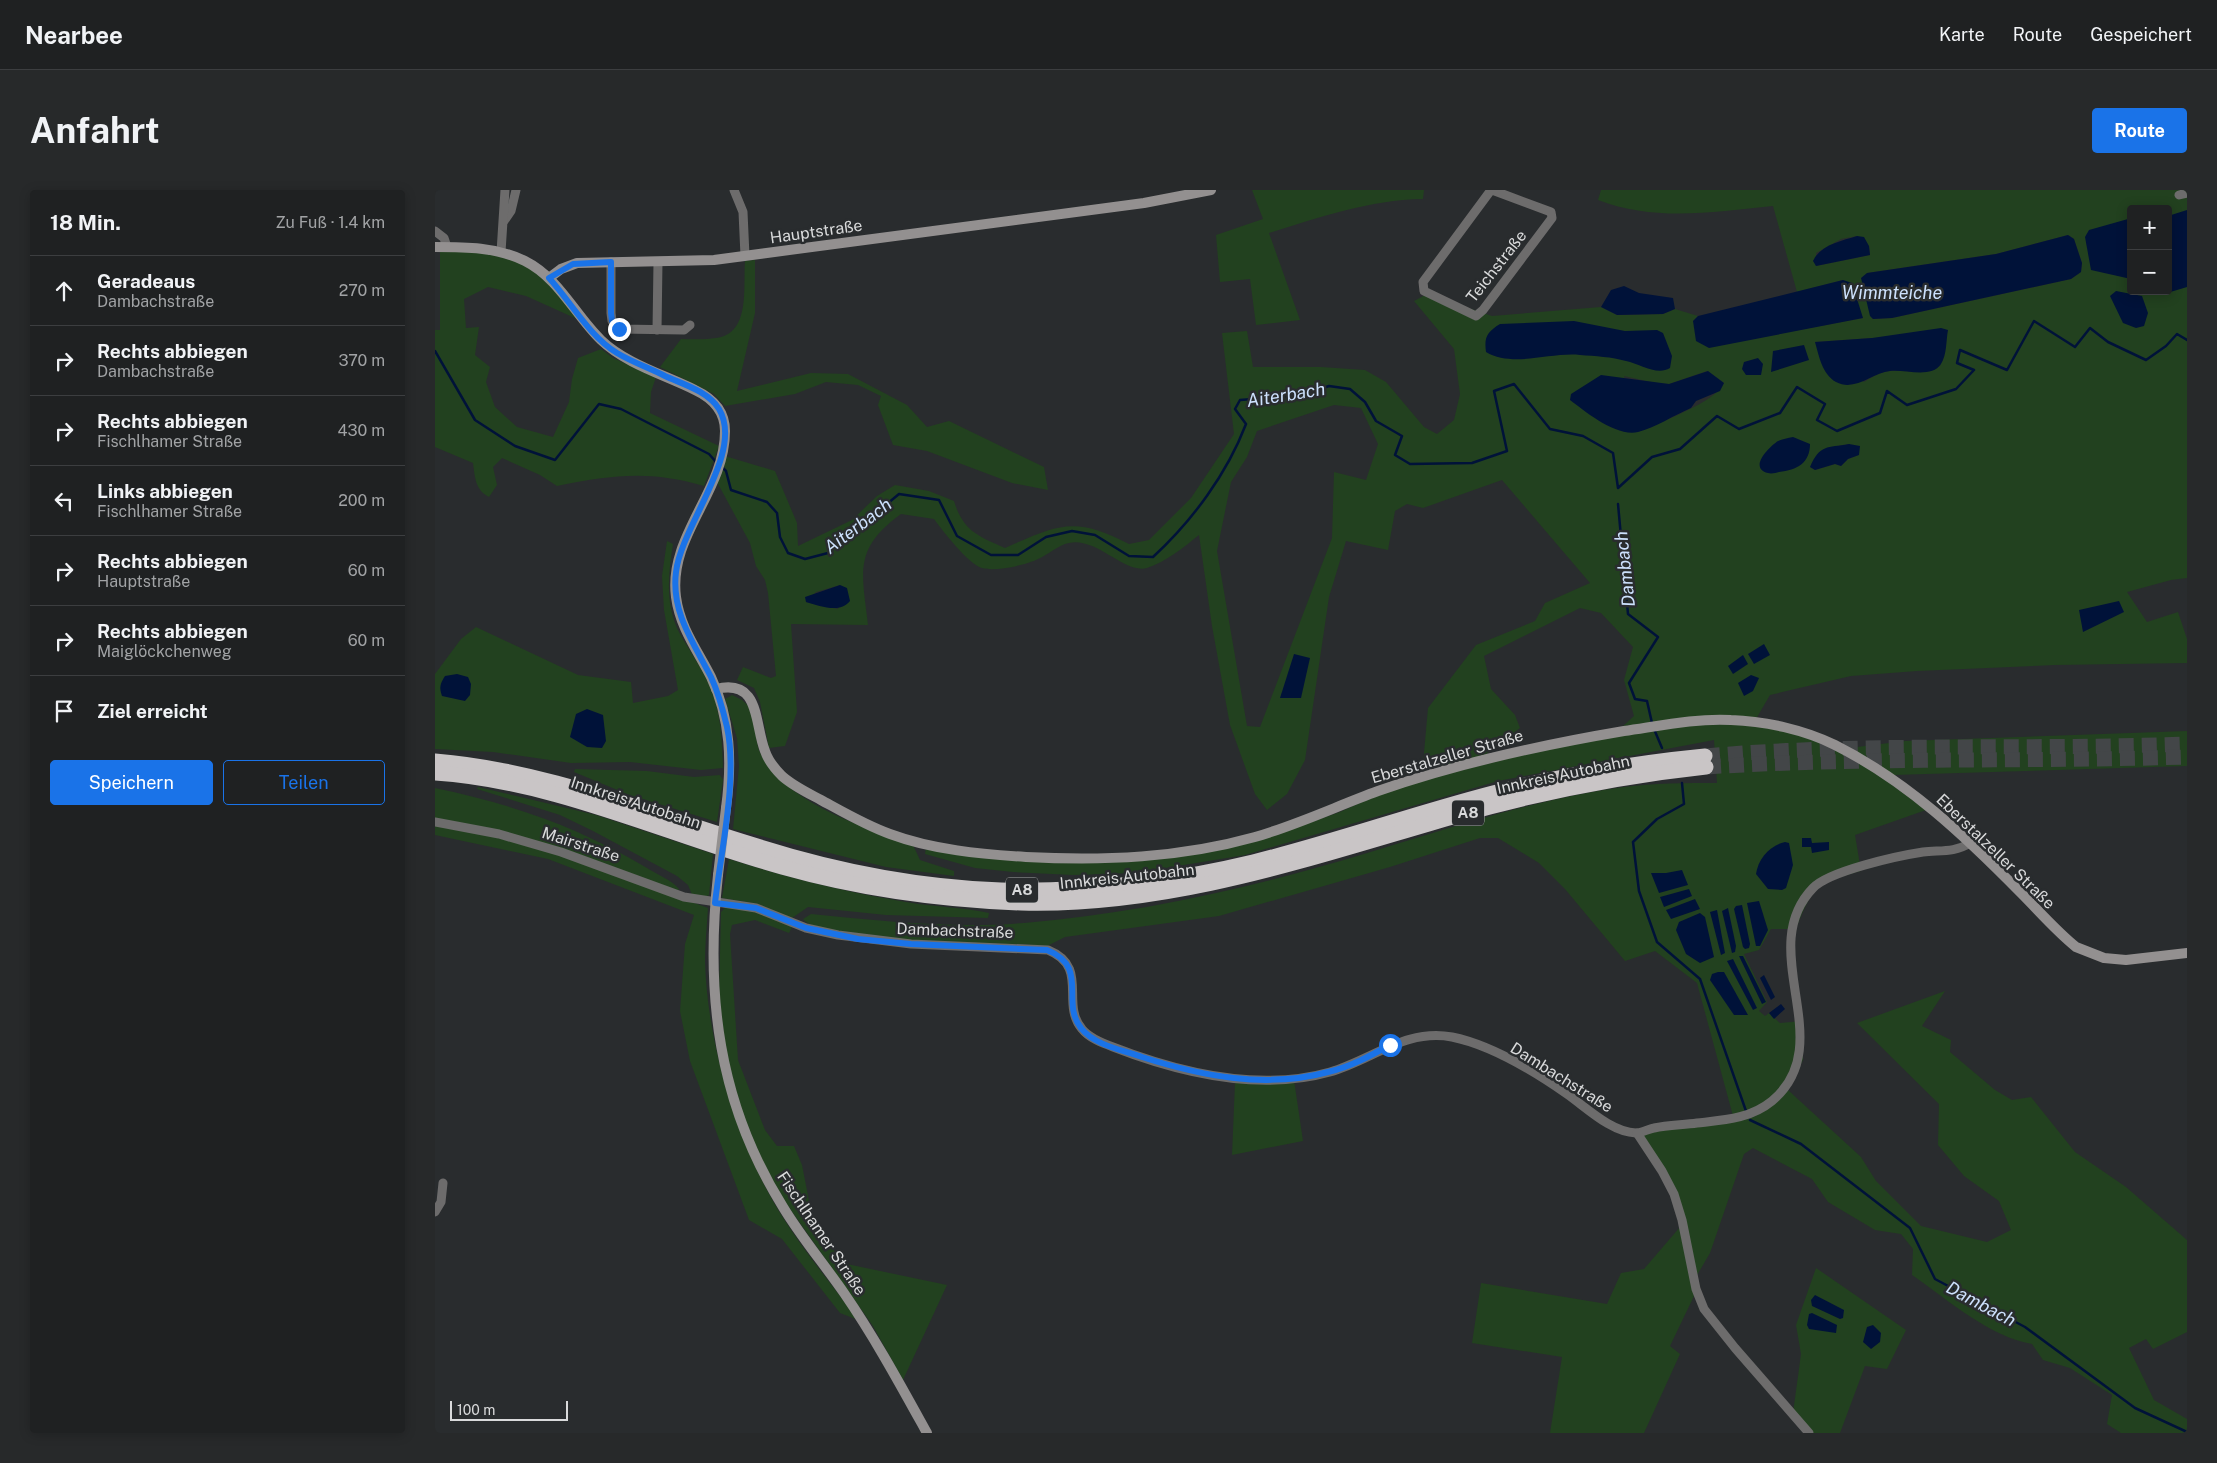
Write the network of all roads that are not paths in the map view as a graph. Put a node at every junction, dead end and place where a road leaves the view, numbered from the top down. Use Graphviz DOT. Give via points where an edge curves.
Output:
graph roads {
  1 [pos="505,190"];
  2 [pos="516,190"];
  3 [pos="734,190"];
  4 [pos="1211,190"];
  5 [pos="1491,190"];
  6 [pos="504,221"];
  7 [pos="435,231"];
  8 [pos="435,247"];
  9 [pos="447,247"];
  10 [pos="501,252"];
  11 [pos="745,256"];
  12 [pos="611,262"];
  13 [pos="658,262"];
  14 [pos="549,278"];
  15 [pos="690,325"];
  16 [pos="657,330"];
  17 [pos="716,690"];
  18 [pos="435,761"];
  19 [pos="435,773"];
  20 [pos="435,822"];
  21 [pos="1970,843"];
  22 [pos="715,903"];
  23 [pos="2187,953"];
  24 [pos="1637,1134"];
  25 [pos="443,1183"];
  26 [pos="435,1212"];
  27 [pos="927,1433"];
  28 [pos="1809,1433"];
  1 -- 6 [label="street"];
  2 -- 6 [label="street" via="511,211"];
  3 -- 11 [label="street" via="743,212"];
  4 -- 11 [label="street, Hauptstraße" via="1144,203"];
  5 -- 5 [label="street, Teichstraße" via="1551,212 1551,218 1476,316 1424,290 1423,282"];
  6 -- 10 [label="street"];
  7 -- 9 [label="street" via="444,238"];
  8 -- 9 [label="street"];
  9 -- 10 [label="street"];
  10 -- 14 [label="street" via="523,260"];
  11 -- 13 [label="street, Hauptstraße"];
  12 -- 13 [label="street, Hauptstraße"];
  12 -- 14 [label="street, Hauptstraße" via="573,264"];
  12 -- 16 [label="street" via="611,313 617,328"];
  13 -- 16 [label="street"];
  14 -- 17 [label="street, Fischlhamer Straße" via="608,347 713,401 724,423 717,469 706,499 682,544 675,587 683,626"];
  15 -- 16 [label="street" via="685,330"];
  17 -- 21 [label="street, Eberstalzeller Straße" via="732,688 747,694 757,713 763,748 770,763 783,777 830,805 890,834 932,846 975,852 1062,859 1172,854 1253,837 1311,819 1377,791 1523,749 1642,728 1736,720 1788,728 1831,743 1871,764 1939,813"];
  17 -- 22 [label="street, Fischlhamer Straße, bridge" via="730,744 730,779"];
  18 -- 19 [label="highway, Innkreis Autobahn / A8" via="545,778 755,846 847,870 942,886 1037,890 1136,884 1211,872 1537,782 1637,763 1705,762 1532,796 1216,883 1094,901 1025,903 947,899 863,886 782,867 557,795 515,784"];
  20 -- 22 [label="street, Mairstraße" via="499,834 561,852 684,898"];
  21 -- 23 [label="street, Eberstalzeller Straße" via="2076,947 2104,958 2126,960"];
  21 -- 24 [label="street" via="1955,851 1923,852 1829,876 1812,888 1800,907 1790,947 1801,1034 1796,1071 1788,1084 1774,1099 1746,1116 1654,1128"];
  22 -- 24 [label="street, Dambachstraße" via="756,908 806,928 858,939 1047,950 1061,957 1069,968 1076,1018 1089,1035 1174,1067 1219,1076 1259,1080 1316,1075 1342,1068 1414,1037 1461,1039 1522,1067 1608,1123"];
  22 -- 27 [label="street, Fischlhamer Straße" via="712,964 717,1027 730,1087 747,1136 782,1206 861,1319"];
  24 -- 28 [label="street" via="1674,1194 1696,1289 1704,1309"];
  25 -- 26 [label="street" via="441,1202"];
}
